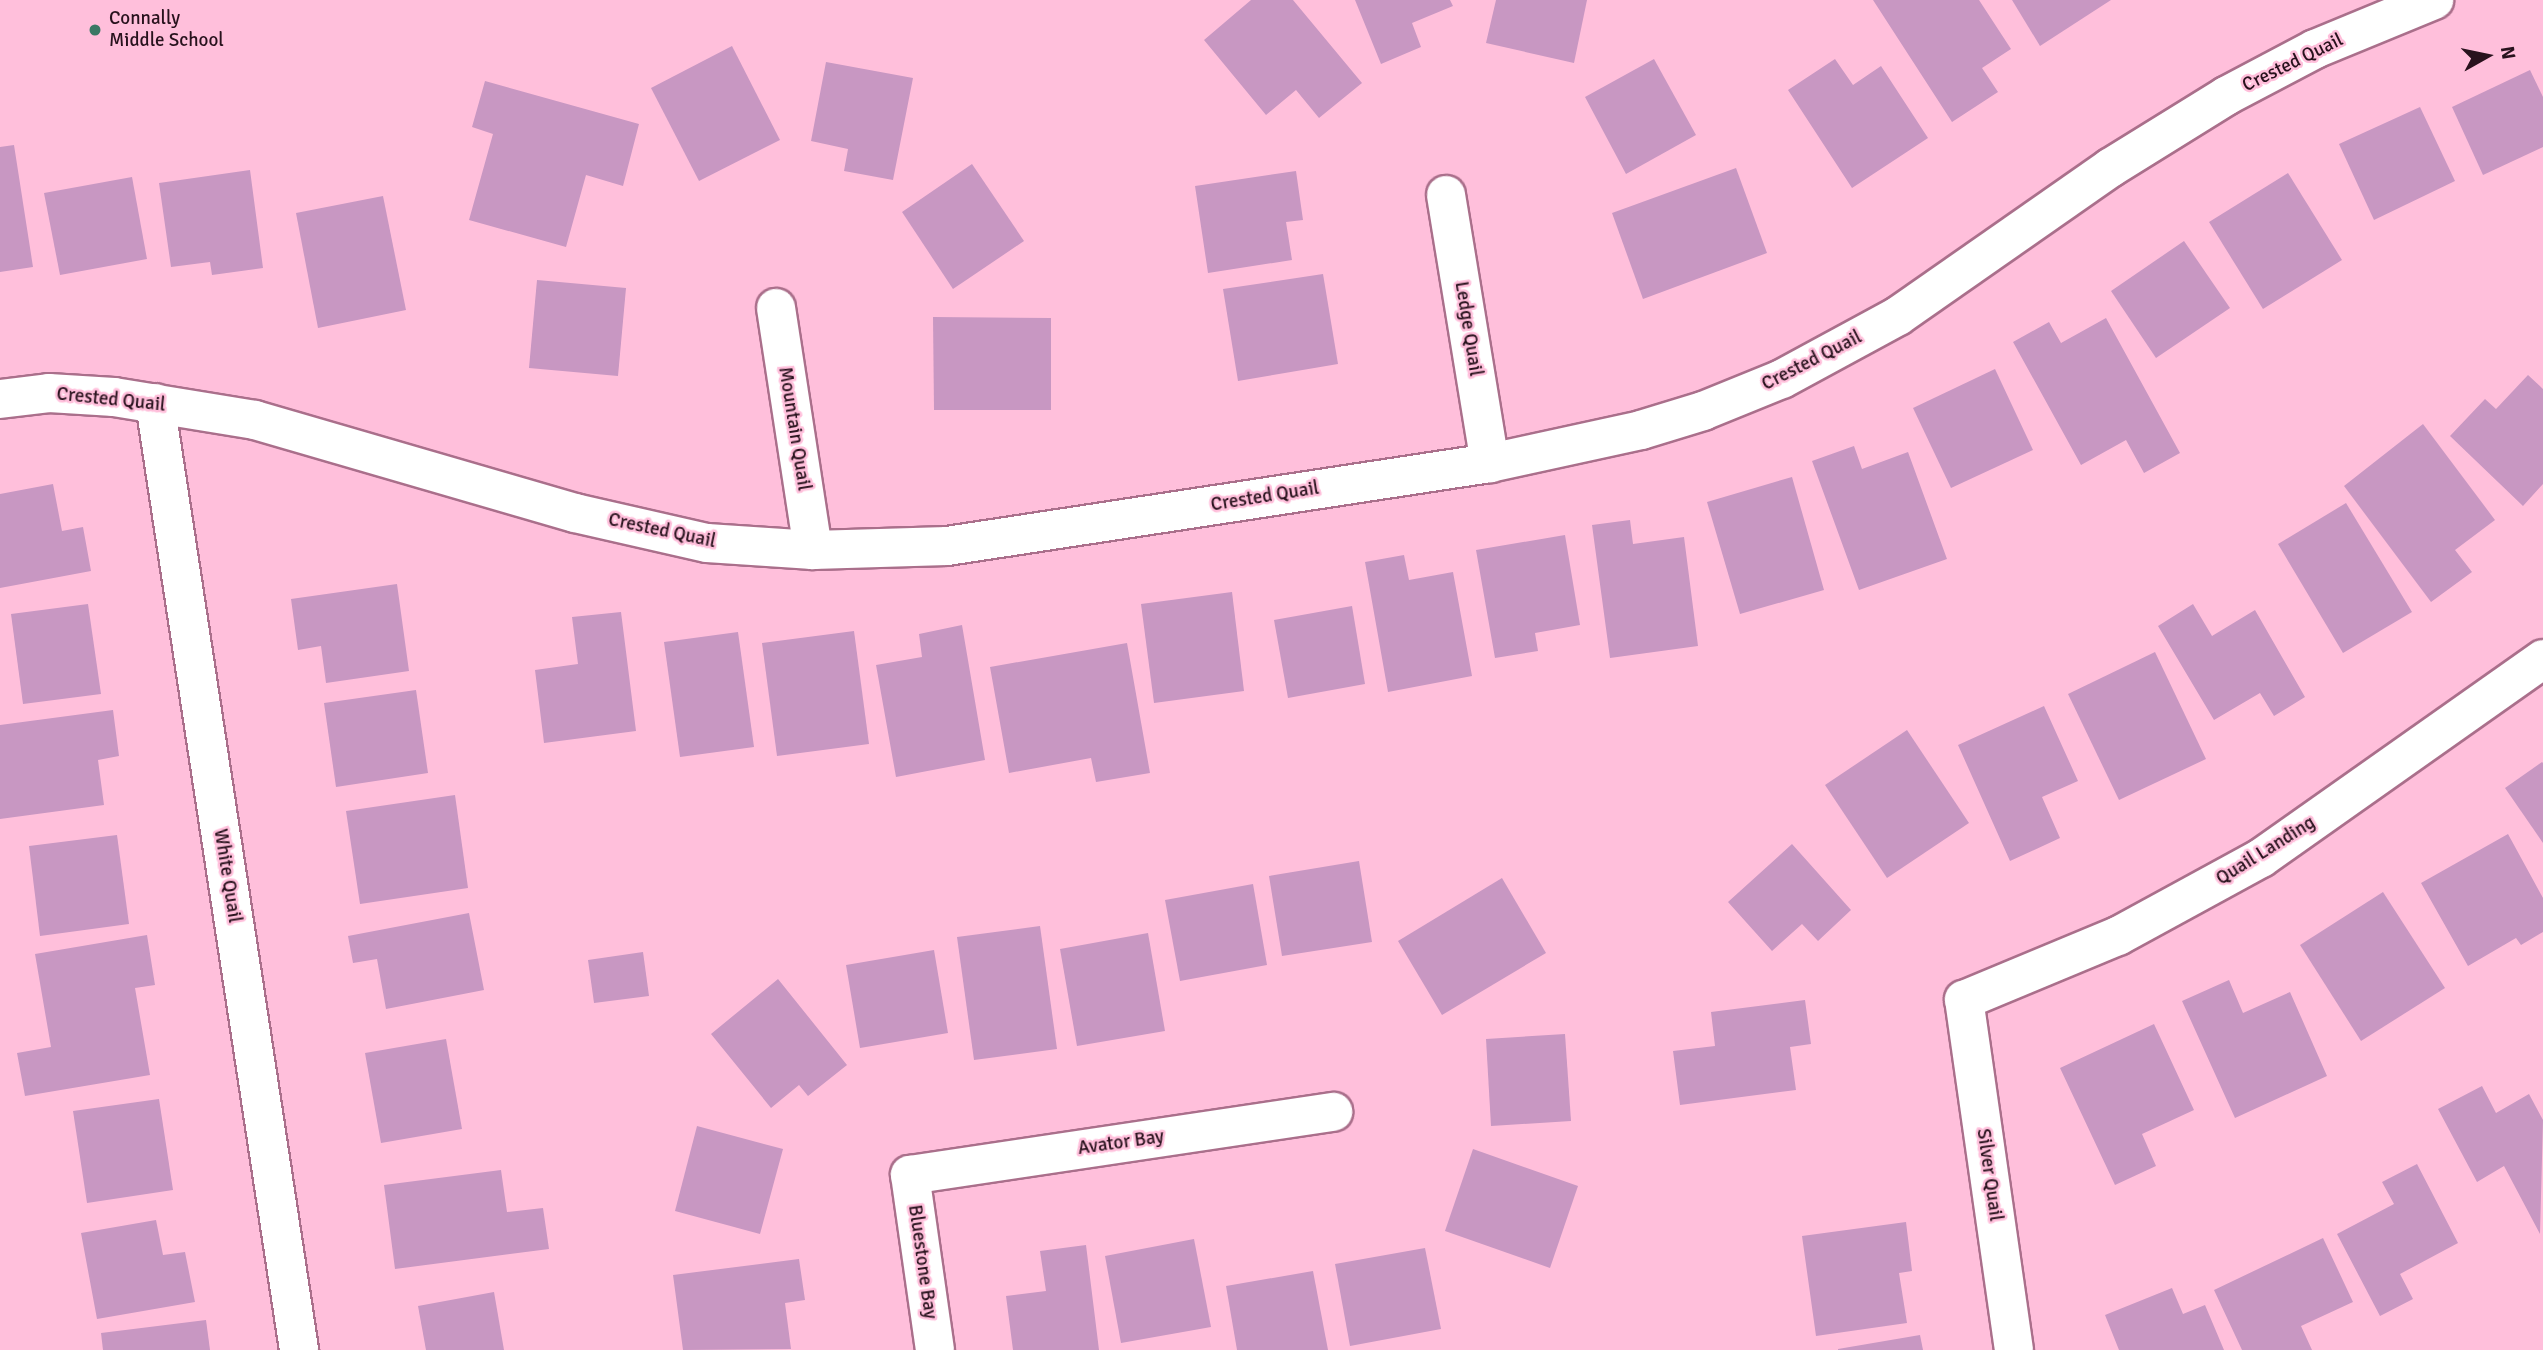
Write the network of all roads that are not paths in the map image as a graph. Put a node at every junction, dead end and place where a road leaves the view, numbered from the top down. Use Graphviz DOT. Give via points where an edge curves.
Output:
graph roads {
  1 [pos="2434,0"];
  2 [pos="1446,195"];
  3 [pos="776,308"];
  4 [pos="0,399"];
  5 [pos="155,403"];
  6 [pos="1490,463"];
  7 [pos="813,550"];
  8 [pos="2543,659"];
  9 [pos="1964,1000"];
  10 [pos="1333,1112"];
  11 [pos="910,1175"];
  12 [pos="299,1350"];
  13 [pos="935,1350"];
  14 [pos="2014,1350"];
  1 -- 6 [label="street, Crested Quail" via="2315,49 2226,96 2110,168 1898,316 1782,379 1641,430"];
  2 -- 6 [label="street, Ledge Quail"];
  3 -- 7 [label="street, Mountain Quail"];
  4 -- 5 [label="street, Crested Quail" via="49,393"];
  5 -- 7 [label="street, Crested Quail" via="255,420 575,513 707,543"];
  5 -- 12 [label="street, White Quail"];
  6 -- 7 [label="street, Crested Quail" via="947,546"];
  8 -- 9 [label="street, Quail Landing" via="2261,858 2118,936"];
  9 -- 14 [label="street, Silver Quail"];
  10 -- 11 [label="street, Avator Bay"];
  11 -- 13 [label="street, Bluestone Bay"];
}
